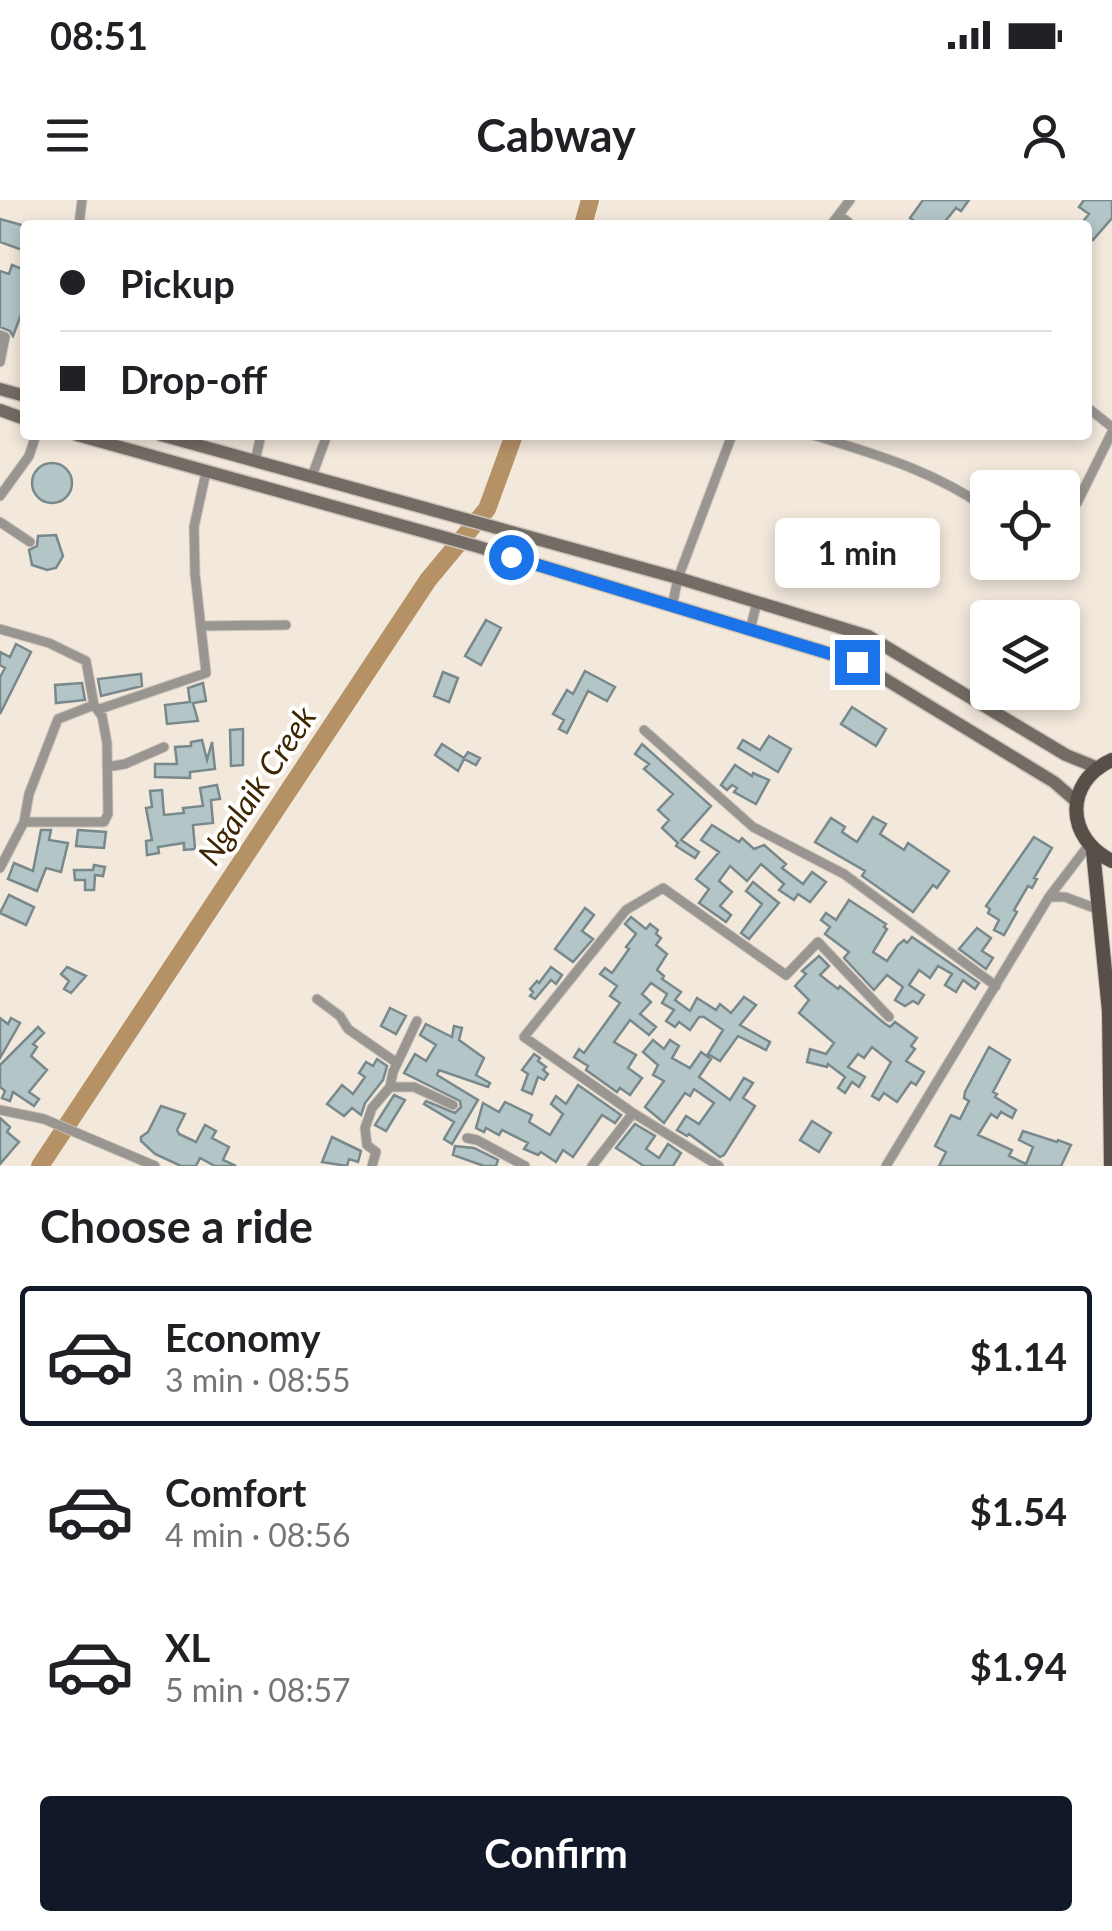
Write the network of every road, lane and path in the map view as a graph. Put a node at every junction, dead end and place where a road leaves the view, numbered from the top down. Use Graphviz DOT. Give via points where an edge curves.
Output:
graph roads {
  1 [pos="850,200"];
  2 [pos="839,215"];
  3 [pos="836,220"];
  4 [pos="846,220"];
  5 [pos="0,335"];
  6 [pos="0,362"];
  7 [pos="1092,412"];
  8 [pos="1112,429"];
  9 [pos="34,440"];
  10 [pos="94,440"];
  11 [pos="180,440"];
  12 [pos="260,440"];
  13 [pos="325,440"];
  14 [pos="730,440"];
  15 [pos="829,440"];
  16 [pos="255,460"];
  17 [pos="206,472"];
  18 [pos="312,476"];
  19 [pos="0,496"];
  20 [pos="970,497"];
  21 [pos="1080,497"];
  22 [pos="0,522"];
  23 [pos="30,542"];
  24 [pos="678,578"];
  25 [pos="758,602"];
  26 [pos="672,607"];
  27 [pos="286,624"];
  28 [pos="202,626"];
  29 [pos="0,629"];
  30 [pos="750,630"];
  31 [pos="97,707"];
  32 [pos="644,730"];
  33 [pos="164,747"];
  34 [pos="1108,761"];
  35 [pos="107,767"];
  36 [pos="1077,802"];
  37 [pos="24,822"];
  38 [pos="1091,848"];
  39 [pos="1112,861"];
  40 [pos="0,868"];
  41 [pos="1049,897"];
  42 [pos="1097,909"];
  43 [pos="996,986"];
  44 [pos="1112,995"];
  45 [pos="316,999"];
  46 [pos="1109,1011"];
  47 [pos="889,1016"];
  48 [pos="416,1021"];
  49 [pos="396,1063"];
  50 [pos="390,1087"];
  51 [pos="452,1105"];
  52 [pos="0,1110"];
  53 [pos="633,1112"];
  54 [pos="467,1138"];
  55 [pos="703,1156"];
  56 [pos="155,1166"];
  57 [pos="372,1166"];
  58 [pos="525,1166"];
  59 [pos="592,1166"];
  60 [pos="697,1166"];
  61 [pos="719,1166"];
  62 [pos="886,1166"];
  63 [pos="1111,1166"];
  1 -- 2 [label="street"];
  2 -- 3 [label="street"];
  2 -- 4 [label="street"];
  5 -- 6 [label="street"];
  7 -- 8 [label="street"];
  8 -- 21 [label="street"];
  9 -- 19 [label="street"];
  10 -- 17 [label="main road"];
  11 -- 16 [label="main road"];
  12 -- 16 [label="street"];
  13 -- 18 [label="street"];
  14 -- 24 [label="street"];
  15 -- 20 [label="street" via="920,469"];
  16 -- 18 [label="main road"];
  17 -- 26 [label="main road"];
  17 -- 28 [label="street" via="194,527"];
  18 -- 24 [label="main road"];
  22 -- 23 [label="street"];
  24 -- 25 [label="main road"];
  24 -- 26 [label="street"];
  25 -- 30 [label="street"];
  25 -- 34 [label="main road" via="868,636 1066,755"];
  26 -- 30 [label="main road"];
  27 -- 28 [label="street"];
  28 -- 31 [label="street" via="206,673"];
  29 -- 31 [label="street" via="86,661"];
  30 -- 36 [label="main road" via="857,662"];
  31 -- 35 [label="street"];
  31 -- 37 [label="street" via="58,719"];
  32 -- 43 [label="street" via="753,827 844,874"];
  33 -- 35 [label="street"];
  34 -- 36 [label="main road"];
  35 -- 37 [label="street" via="104,822"];
  36 -- 38 [label="main road" via="1079,827"];
  37 -- 40 [label="street"];
  38 -- 39 [label="main road"];
  38 -- 41 [label="street"];
  38 -- 42 [label="main road"];
  41 -- 42 [label="street"];
  41 -- 43 [label="street"];
  42 -- 46 [label="main road"];
  43 -- 62 [label="street"];
  44 -- 46 [label="main road"];
  45 -- 49 [label="street"];
  46 -- 63 [label="main road"];
  47 -- 53 [label="street" via="818,942 786,976 663,888 626,910 524,1037"];
  48 -- 49 [label="street"];
  49 -- 50 [label="street"];
  50 -- 51 [label="street" via="414,1086"];
  50 -- 57 [label="street" via="366,1128 367,1145 376,1152"];
  52 -- 56 [label="street" via="44,1119"];
  53 -- 55 [label="street"];
  53 -- 59 [label="street"];
  54 -- 58 [label="street"];
  55 -- 60 [label="street"];
  55 -- 61 [label="street"];
}
